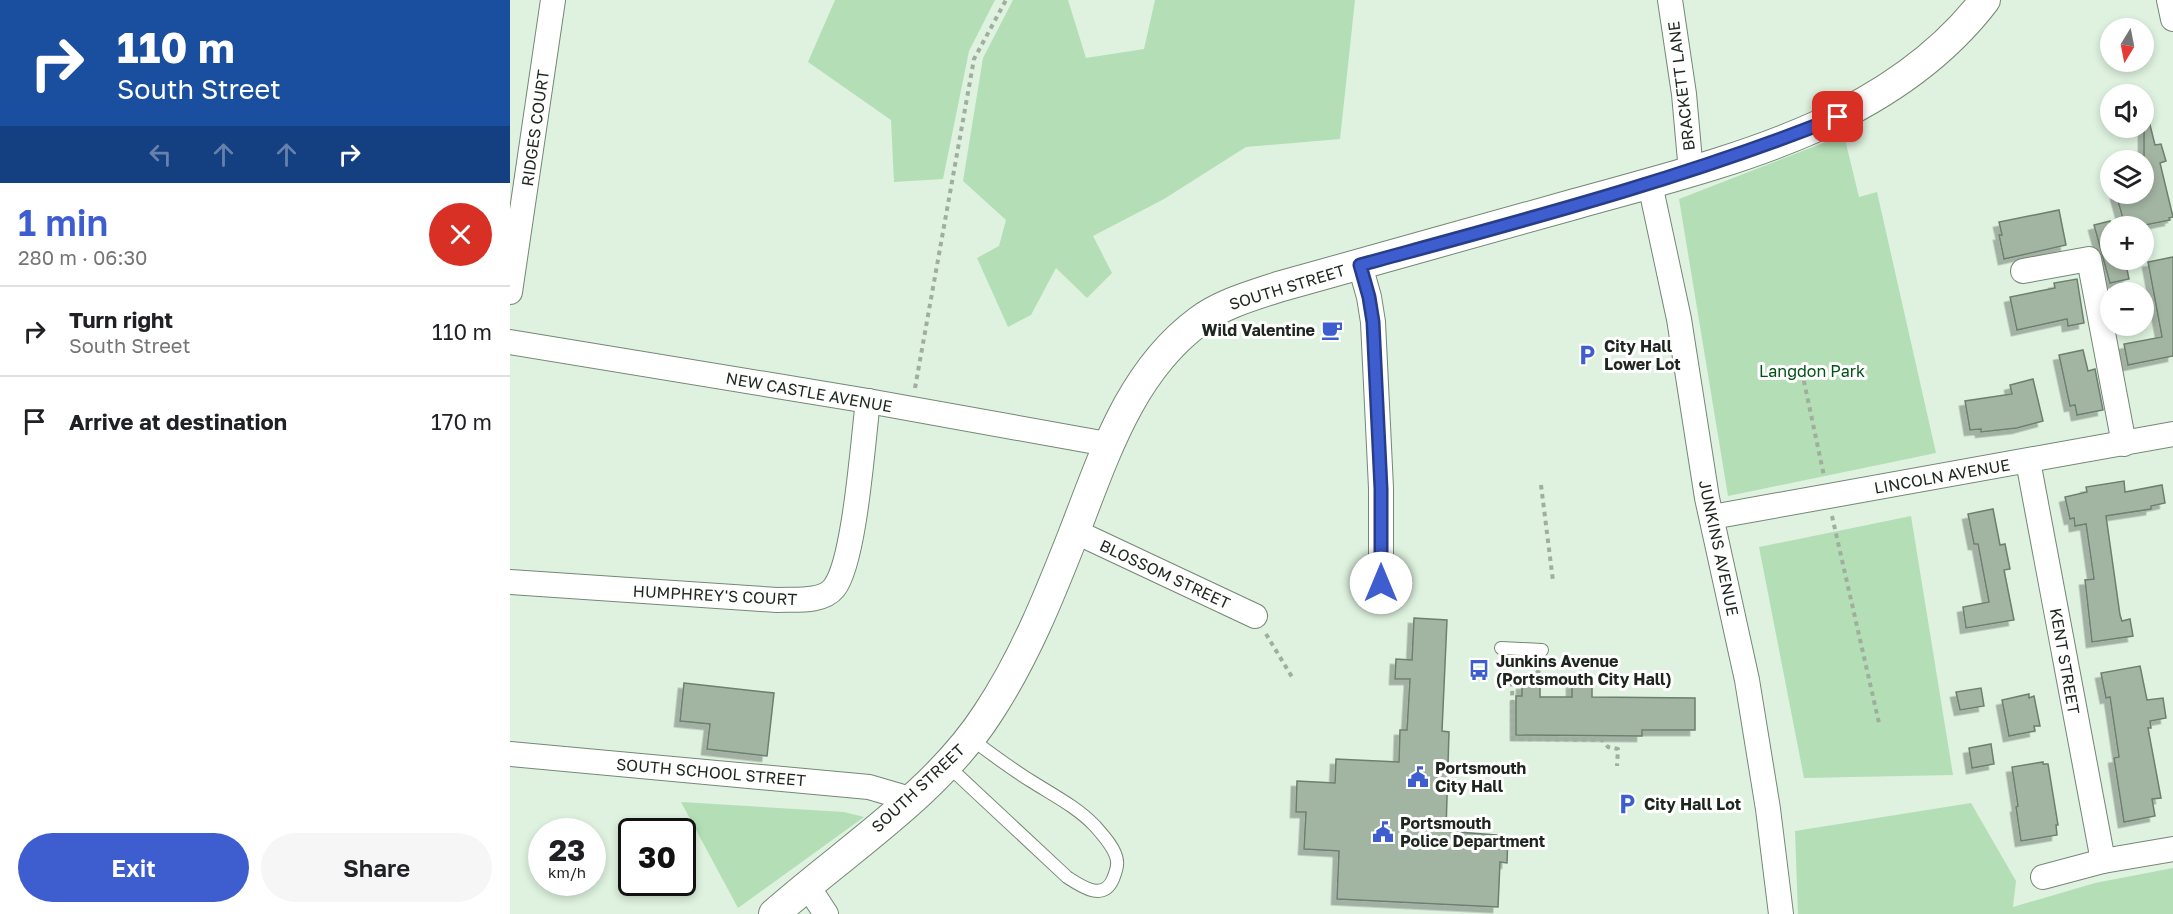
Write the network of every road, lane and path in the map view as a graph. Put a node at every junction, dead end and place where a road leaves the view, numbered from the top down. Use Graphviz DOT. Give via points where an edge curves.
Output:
graph roads {
  1 [pos="553,0"];
  2 [pos="1006,0"];
  3 [pos="1670,0"];
  4 [pos="2169,0"];
  5 [pos="1979,3"];
  6 [pos="2173,19"];
  7 [pos="1691,172"];
  8 [pos="1650,184"];
  9 [pos="1360,265"];
  10 [pos="2023,271"];
  11 [pos="510,292"];
  12 [pos="510,342"];
  13 [pos="1802,372"];
  14 [pos="913,397"];
  15 [pos="867,401"];
  16 [pos="2173,434"];
  17 [pos="1107,444"];
  18 [pos="2124,444"];
  19 [pos="2028,461"];
  20 [pos="1541,485"];
  21 [pos="1828,495"];
  22 [pos="1712,517"];
  23 [pos="1074,531"];
  24 [pos="1553,580"];
  25 [pos="510,582"];
  26 [pos="1381,583"];
  27 [pos="1258,621"];
  28 [pos="1501,648"];
  29 [pos="1542,650"];
  30 [pos="1292,677"];
  31 [pos="1545,677"];
  32 [pos="1586,677"];
  33 [pos="1512,680"];
  34 [pos="1879,723"];
  35 [pos="970,738"];
  36 [pos="510,754"];
  37 [pos="947,765"];
  38 [pos="1617,766"];
  39 [pos="910,799"];
  40 [pos="2173,849"];
  41 [pos="2103,861"];
  42 [pos="2043,877"];
  43 [pos="807,885"];
  44 [pos="774,914"];
  45 [pos="826,914"];
  46 [pos="1781,914"];
  1 -- 11 [label="street, RIDGES COURT"];
  2 -- 14 [label="path" via="974,59"];
  3 -- 7 [label="street, BRACKETT LANE"];
  4 -- 6 [label="street"];
  5 -- 7 [label="street, SOUTH STREET" via="1937,53 1880,94 1838,117"];
  7 -- 8 [label="street, SOUTH STREET"];
  8 -- 9 [label="street, SOUTH STREET"];
  8 -- 22 [label="street, JUNKINS AVENUE" via="1679,319"];
  9 -- 17 [label="street, SOUTH STREET" via="1246,297 1201,320 1165,351 1149,372"];
  9 -- 26 [label="street" via="1373,322"];
  10 -- 18 [label="street" via="2089,259"];
  12 -- 15 [label="street, NEW CASTLE AVENUE"];
  13 -- 21 [label="path"];
  15 -- 17 [label="street, NEW CASTLE AVENUE"];
  15 -- 25 [label="street, HUMPHREY'S COURT" via="850,542 834,589 823,596 777,600"];
  16 -- 18 [label="street, LINCOLN AVENUE"];
  17 -- 23 [label="street, SOUTH STREET"];
  18 -- 19 [label="street, LINCOLN AVENUE"];
  19 -- 21 [label="street, LINCOLN AVENUE"];
  19 -- 41 [label="street, KENT STREET"];
  20 -- 24 [label="path"];
  21 -- 22 [label="street, LINCOLN AVENUE"];
  21 -- 34 [label="path"];
  22 -- 46 [label="street, JUNKINS AVENUE" via="1747,681"];
  23 -- 27 [label="street, BLOSSOM STREET"];
  23 -- 35 [label="street, SOUTH STREET" via="1028,642"];
  27 -- 30 [label="path"];
  28 -- 29 [label="lane"];
  31 -- 32 [label="path"];
  31 -- 33 [label="path"];
  31 -- 33 [label="path" via="1522,661 1513,665"];
  33 -- 38 [label="path" via="1513,739 1602,740 1608,747 1618,749"];
  35 -- 37 [label="street, SOUTH STREET"];
  35 -- 37 [label="lane" via="1069,804 1095,826 1117,860 1111,883 1095,892 1067,877"];
  36 -- 39 [label="street, SOUTH SCHOOL STREET" via="869,787"];
  37 -- 39 [label="street, SOUTH STREET"];
  39 -- 43 [label="street, SOUTH STREET"];
  40 -- 41 [label="street"];
  41 -- 42 [label="street"];
  43 -- 44 [label="street, SOUTH STREET"];
  43 -- 45 [label="street"];
}
